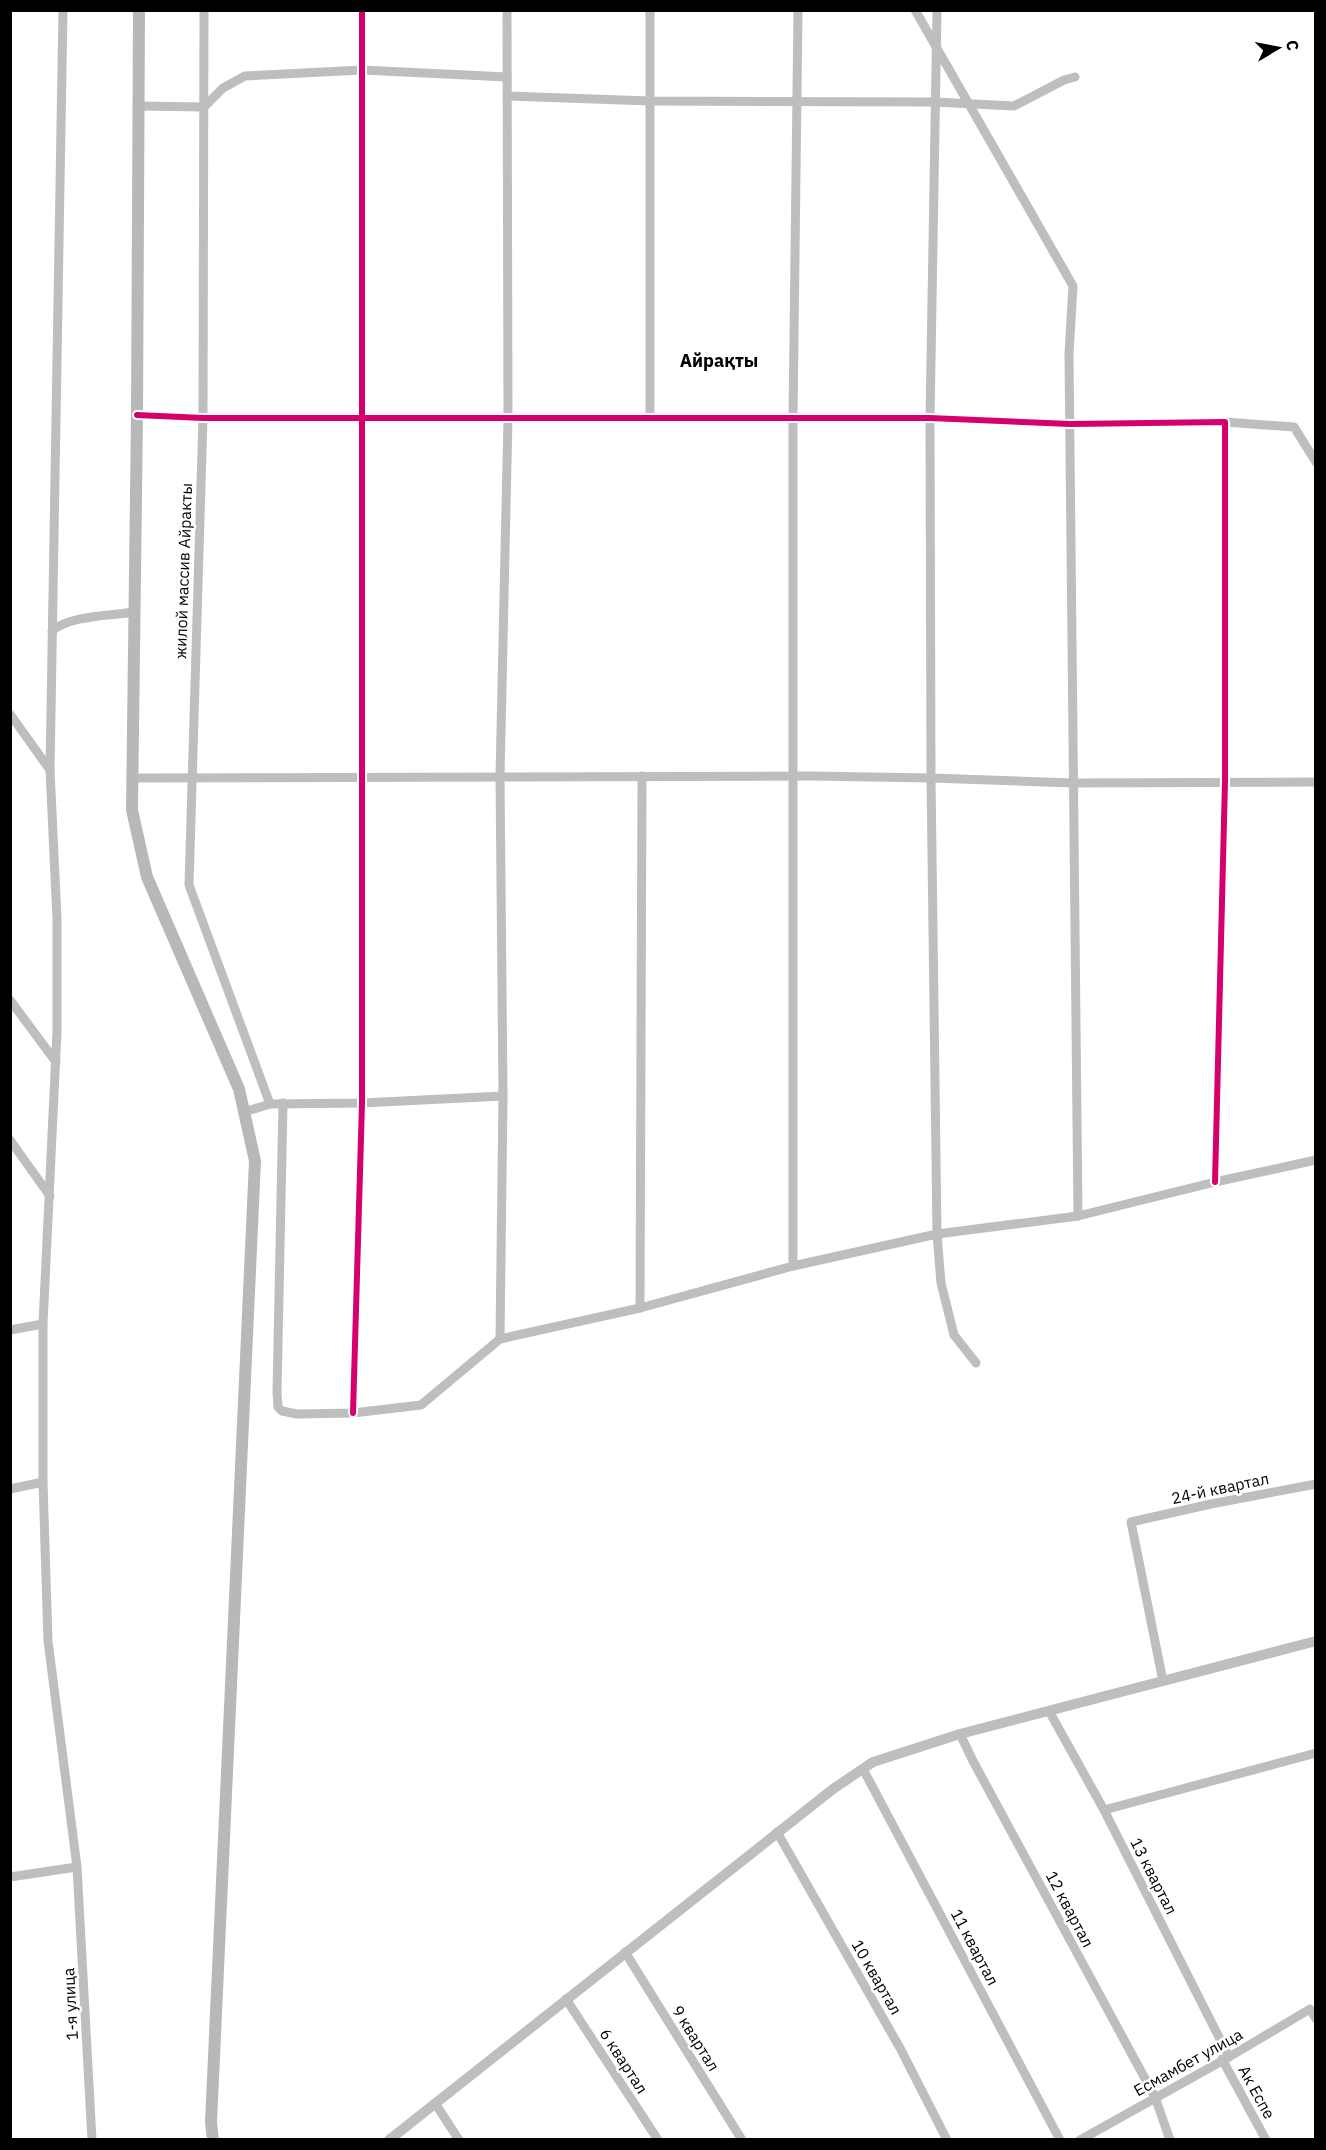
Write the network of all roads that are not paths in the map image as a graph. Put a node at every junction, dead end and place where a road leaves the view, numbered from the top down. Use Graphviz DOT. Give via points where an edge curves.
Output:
graph roads {
  1 [pos="63,10"];
  2 [pos="139,10"];
  3 [pos="204,10"];
  4 [pos="362,10"];
  5 [pos="507,10"];
  6 [pos="650,10"];
  7 [pos="798,10"];
  8 [pos="915,10"];
  9 [pos="937,10"];
  10 [pos="938,48"];
  11 [pos="362,70"];
  12 [pos="507,76"];
  13 [pos="1075,77"];
  14 [pos="507,96"];
  15 [pos="798,100"];
  16 [pos="650,101"];
  17 [pos="935,102"];
  18 [pos="970,104"];
  19 [pos="139,106"];
  20 [pos="204,107"];
  21 [pos="137,415"];
  22 [pos="203,418"];
  23 [pos="361,418"];
  24 [pos="508,418"];
  25 [pos="650,418"];
  26 [pos="793,418"];
  27 [pos="930,418"];
  28 [pos="1225,423"];
  29 [pos="1070,424"];
  30 [pos="1316,462"];
  31 [pos="134,612"];
  32 [pos="52,631"];
  33 [pos="10,714"];
  34 [pos="50,770"];
  35 [pos="362,776"];
  36 [pos="500,776"];
  37 [pos="642,776"];
  38 [pos="794,777"];
  39 [pos="132,778"];
  40 [pos="191,778"];
  41 [pos="931,778"];
  42 [pos="1225,781"];
  43 [pos="1316,782"];
  44 [pos="1073,783"];
  45 [pos="10,1000"];
  46 [pos="56,1062"];
  47 [pos="503,1096"];
  48 [pos="283,1103"];
  49 [pos="362,1103"];
  50 [pos="270,1104"];
  51 [pos="244,1112"];
  52 [pos="10,1140"];
  53 [pos="1316,1160"];
  54 [pos="1215,1182"];
  55 [pos="50,1196"];
  56 [pos="1078,1216"];
  57 [pos="938,1234"];
  58 [pos="793,1266"];
  59 [pos="640,1308"];
  60 [pos="43,1324"];
  61 [pos="10,1330"];
  62 [pos="500,1339"];
  63 [pos="976,1363"];
  64 [pos="353,1413"];
  65 [pos="43,1482"];
  66 [pos="1316,1484"];
  67 [pos="10,1488"];
  68 [pos="1316,1641"];
  69 [pos="1163,1681"];
  70 [pos="1049,1711"];
  71 [pos="960,1734"];
  72 [pos="1316,1753"];
  73 [pos="863,1769"];
  74 [pos="1104,1810"];
  75 [pos="777,1832"];
  76 [pos="77,1867"];
  77 [pos="10,1876"];
  78 [pos="625,1952"];
  79 [pos="566,1999"];
  80 [pos="1316,2019"];
  81 [pos="1225,2058"];
  82 [pos="1155,2097"];
  83 [pos="435,2103"];
  84 [pos="92,2139"];
  85 [pos="213,2139"];
  86 [pos="389,2139"];
  87 [pos="459,2139"];
  88 [pos="658,2139"];
  89 [pos="742,2139"];
  90 [pos="947,2139"];
  91 [pos="1060,2139"];
  92 [pos="1080,2139"];
  93 [pos="1170,2139"];
  94 [pos="1266,2139"];
  1 -- 32 [label="street, 1-я улица"];
  2 -- 19 [label="main road"];
  3 -- 20 [label="street, жилой массив Айракты"];
  4 -- 11 [label="street"];
  5 -- 12 [label="street"];
  6 -- 16 [label="street"];
  7 -- 15 [label="street"];
  8 -- 10 [label="street"];
  9 -- 10 [label="street"];
  10 -- 17 [label="street"];
  10 -- 18 [label="street"];
  11 -- 12 [label="street"];
  11 -- 20 [label="street" via="245,76 223,88"];
  11 -- 23 [label="street"];
  12 -- 14 [label="street"];
  13 -- 18 [label="street" via="1014,106"];
  14 -- 16 [label="street"];
  14 -- 24 [label="street"];
  15 -- 16 [label="street"];
  15 -- 17 [label="street"];
  15 -- 26 [label="street"];
  16 -- 25 [label="street"];
  17 -- 18 [label="street"];
  17 -- 27 [label="street"];
  18 -- 29 [label="street" via="1073,286"];
  19 -- 20 [label="street"];
  19 -- 21 [label="main road"];
  20 -- 22 [label="street, жилой массив Айракты"];
  21 -- 22 [label="street"];
  21 -- 31 [label="main road"];
  22 -- 23 [label="street"];
  22 -- 40 [label="street, жилой массив Айракты"];
  23 -- 24 [label="street"];
  23 -- 35 [label="street"];
  24 -- 25 [label="street"];
  24 -- 36 [label="street"];
  25 -- 26 [label="street"];
  26 -- 27 [label="street"];
  26 -- 38 [label="street"];
  27 -- 29 [label="street"];
  27 -- 41 [label="street"];
  28 -- 29 [label="street"];
  28 -- 30 [label="street" via="1294,427"];
  28 -- 42 [label="street"];
  29 -- 44 [label="street"];
  31 -- 32 [label="street" via="73,620"];
  31 -- 39 [label="main road"];
  32 -- 34 [label="street, 1-я улица"];
  33 -- 34 [label="street"];
  34 -- 46 [label="street, 1-я улица" via="57,919"];
  35 -- 36 [label="street"];
  35 -- 40 [label="street"];
  35 -- 49 [label="street"];
  36 -- 37 [label="street"];
  36 -- 47 [label="street"];
  37 -- 38 [label="street"];
  37 -- 59 [label="street"];
  38 -- 41 [label="street"];
  38 -- 58 [label="street"];
  39 -- 40 [label="street"];
  39 -- 51 [label="main road" via="132,810 147,878 239,1089"];
  40 -- 50 [label="street, жилой массив Айракты" via="189,885"];
  41 -- 44 [label="street"];
  41 -- 57 [label="street"];
  42 -- 43 [label="street"];
  42 -- 44 [label="street"];
  42 -- 54 [label="street"];
  44 -- 56 [label="street"];
  45 -- 46 [label="street"];
  46 -- 55 [label="street, 1-я улица"];
  47 -- 49 [label="street"];
  47 -- 62 [label="street"];
  48 -- 49 [label="street"];
  48 -- 50 [label="street"];
  48 -- 64 [label="street" via="278,1407 297,1414"];
  49 -- 64 [label="street"];
  50 -- 51 [label="street"];
  51 -- 85 [label="main road" via="255,1161 216,1972"];
  52 -- 55 [label="street"];
  53 -- 54 [label="street"];
  54 -- 56 [label="street"];
  55 -- 60 [label="street, 1-я улица"];
  56 -- 57 [label="street"];
  57 -- 58 [label="street"];
  57 -- 63 [label="street" via="941,1283 954,1335"];
  58 -- 59 [label="street"];
  59 -- 62 [label="street"];
  60 -- 61 [label="street"];
  60 -- 65 [label="street, 1-я улица"];
  62 -- 64 [label="street" via="422,1405"];
  65 -- 67 [label="street"];
  65 -- 76 [label="street, 1-я улица" via="48,1641"];
  66 -- 69 [label="street, 24-й квартал" via="1131,1522"];
  68 -- 69 [label="street"];
  69 -- 70 [label="street"];
  70 -- 71 [label="street"];
  70 -- 74 [label="street, 13 квартал"];
  71 -- 73 [label="street" via="873,1762"];
  71 -- 82 [label="street, 12 квартал"];
  72 -- 74 [label="street"];
  73 -- 75 [label="street"];
  73 -- 91 [label="street, 11 квартал"];
  74 -- 81 [label="street, 13 квартал"];
  75 -- 78 [label="street"];
  75 -- 90 [label="street, 10 квартал"];
  76 -- 77 [label="street"];
  76 -- 84 [label="street, 1-я улица"];
  78 -- 79 [label="street"];
  78 -- 89 [label="street, 9 квартал"];
  79 -- 83 [label="street"];
  79 -- 88 [label="street, 6 квартал"];
  80 -- 81 [label="street, Есмамбет улица" via="1310,2009"];
  81 -- 82 [label="street, Есмамбет улица"];
  81 -- 94 [label="street, Ак Еспе"];
  82 -- 92 [label="street, Есмамбет улица"];
  82 -- 93 [label="street"];
  83 -- 86 [label="street"];
  83 -- 87 [label="street"];
}
